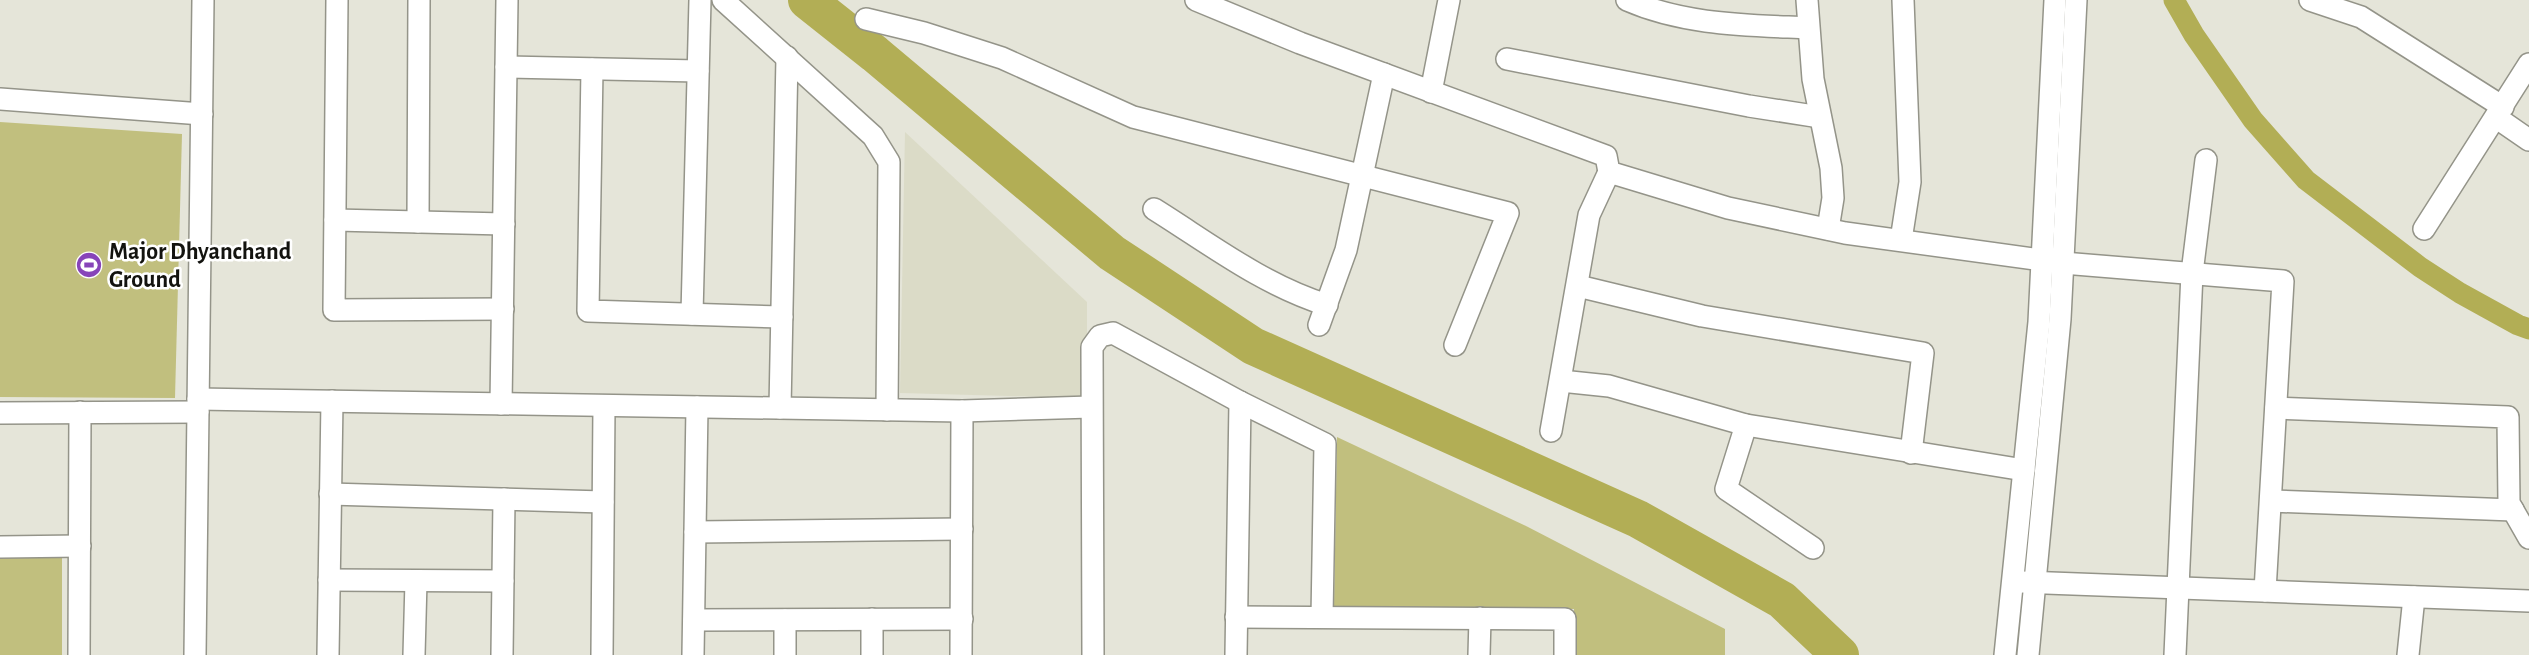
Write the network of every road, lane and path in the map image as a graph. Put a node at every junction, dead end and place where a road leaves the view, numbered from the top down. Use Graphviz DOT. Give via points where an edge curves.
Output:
graph roads {
  1 [pos="203,0"];
  2 [pos="337,0"];
  3 [pos="419,0"];
  4 [pos="507,0"];
  5 [pos="700,0"];
  6 [pos="723,0"];
  7 [pos="1196,0"];
  8 [pos="1449,0"];
  9 [pos="1627,0"];
  10 [pos="1807,0"];
  11 [pos="1903,0"];
  12 [pos="2055,0"];
  13 [pos="2076,0"];
  14 [pos="2310,0"];
  15 [pos="1223,5"];
  16 [pos="866,20"];
  17 [pos="1808,28"];
  18 [pos="787,57"];
  19 [pos="1507,58"];
  20 [pos="2529,64"];
  21 [pos="506,67"];
  22 [pos="592,69"];
  23 [pos="698,71"];
  24 [pos="1384,75"];
  25 [pos="1431,92"];
  26 [pos="0,99"];
  27 [pos="2500,112"];
  28 [pos="202,114"];
  29 [pos="1820,117"];
  30 [pos="2529,140"];
  31 [pos="2205,160"];
  32 [pos="1609,172"];
  33 [pos="1362,177"];
  34 [pos="1154,209"];
  35 [pos="335,220"];
  36 [pos="418,222"];
  37 [pos="504,224"];
  38 [pos="1828,229"];
  39 [pos="2424,229"];
  40 [pos="1901,240"];
  41 [pos="2053,261"];
  42 [pos="2192,273"];
  43 [pos="1578,286"];
  44 [pos="1327,305"];
  45 [pos="502,309"];
  46 [pos="692,314"];
  47 [pos="782,317"];
  48 [pos="1319,325"];
  49 [pos="1455,345"];
  50 [pos="1561,381"];
  51 [pos="332,401"];
  52 [pos="1240,402"];
  53 [pos="501,404"];
  54 [pos="198,406"];
  55 [pos="604,406"];
  56 [pos="697,407"];
  57 [pos="1091,407"];
  58 [pos="780,408"];
  59 [pos="2276,408"];
  60 [pos="887,410"];
  61 [pos="962,411"];
  62 [pos="0,412"];
  63 [pos="80,412"];
  64 [pos="1746,426"];
  65 [pos="1551,431"];
  66 [pos="1911,453"];
  67 [pos="2024,470"];
  68 [pos="330,494"];
  69 [pos="504,499"];
  70 [pos="2271,501"];
  71 [pos="603,502"];
  72 [pos="2513,510"];
  73 [pos="962,529"];
  74 [pos="695,532"];
  75 [pos="2529,538"];
  76 [pos="80,546"];
  77 [pos="0,547"];
  78 [pos="1813,548"];
  79 [pos="329,580"];
  80 [pos="416,581"];
  81 [pos="503,581"];
  82 [pos="2012,582"];
  83 [pos="2036,583"];
  84 [pos="2179,588"];
  85 [pos="2265,591"];
  86 [pos="2414,597"];
  87 [pos="2529,601"];
  88 [pos="1236,617"];
  89 [pos="1322,617"];
  90 [pos="1480,618"];
  91 [pos="872,619"];
  92 [pos="962,619"];
  93 [pos="694,620"];
  94 [pos="785,620"];
  95 [pos="79,655"];
  96 [pos="195,655"];
  97 [pos="328,655"];
  98 [pos="414,655"];
  99 [pos="502,655"];
  100 [pos="602,655"];
  101 [pos="693,655"];
  102 [pos="785,655"];
  103 [pos="872,655"];
  104 [pos="962,655"];
  105 [pos="1093,655"];
  106 [pos="1236,655"];
  107 [pos="1479,655"];
  108 [pos="1565,655"];
  109 [pos="2005,655"];
  110 [pos="2028,655"];
  111 [pos="2175,655"];
  112 [pos="2408,655"];
  1 -- 28 [label="street"];
  2 -- 35 [label="street"];
  3 -- 36 [label="street"];
  4 -- 21 [label="street"];
  5 -- 23 [label="street"];
  6 -- 18 [label="street"];
  7 -- 15 [label="street"];
  8 -- 25 [label="street"];
  9 -- 17 [label="street" via="1693,20"];
  10 -- 17 [label="street"];
  11 -- 40 [label="street" via="1910,182"];
  12 -- 41 [label="street"];
  13 -- 41 [label="street"];
  14 -- 27 [label="street" via="2361,17"];
  15 -- 24 [label="street"];
  16 -- 33 [label="street" via="924,33 1002,58 1133,117"];
  17 -- 29 [label="street"];
  18 -- 47 [label="street"];
  18 -- 60 [label="street" via="873,136 889,162"];
  19 -- 29 [label="street"];
  20 -- 27 [label="street"];
  21 -- 22 [label="street"];
  21 -- 37 [label="street"];
  22 -- 23 [label="street"];
  22 -- 46 [label="street" via="588,310"];
  23 -- 46 [label="street"];
  24 -- 25 [label="street"];
  24 -- 33 [label="street"];
  25 -- 32 [label="street" via="1606,156"];
  26 -- 28 [label="street"];
  27 -- 30 [label="street"];
  27 -- 39 [label="street"];
  28 -- 54 [label="street"];
  29 -- 38 [label="street" via="1831,168 1833,198"];
  31 -- 42 [label="street"];
  32 -- 38 [label="street" via="1728,208"];
  32 -- 43 [label="street" via="1589,215"];
  33 -- 44 [label="street" via="1347,250"];
  33 -- 49 [label="street" via="1508,213"];
  34 -- 44 [label="street" via="1268,281 1294,295"];
  35 -- 36 [label="street"];
  35 -- 45 [label="street" via="334,310"];
  36 -- 37 [label="street"];
  37 -- 45 [label="street"];
  38 -- 40 [label="street"];
  40 -- 41 [label="street"];
  41 -- 42 [label="street"];
  41 -- 67 [label="street" via="2039,322"];
  41 -- 83 [label="street"];
  42 -- 59 [label="street" via="2283,281"];
  42 -- 84 [label="street"];
  43 -- 50 [label="street"];
  43 -- 66 [label="street" via="1702,316 1923,353"];
  44 -- 48 [label="street"];
  45 -- 53 [label="street"];
  46 -- 47 [label="street"];
  47 -- 58 [label="street"];
  50 -- 64 [label="street" via="1609,386"];
  50 -- 65 [label="street"];
  51 -- 53 [label="street"];
  51 -- 54 [label="street"];
  51 -- 68 [label="street"];
  52 -- 57 [label="street" via="1113,333 1100,336 1092,347"];
  52 -- 88 [label="street"];
  52 -- 89 [label="street" via="1325,444"];
  53 -- 55 [label="street"];
  54 -- 63 [label="street"];
  54 -- 96 [label="street"];
  55 -- 56 [label="street"];
  55 -- 71 [label="street"];
  56 -- 58 [label="street"];
  56 -- 74 [label="street"];
  57 -- 61 [label="street"];
  57 -- 105 [label="street"];
  58 -- 60 [label="street"];
  59 -- 70 [label="street"];
  59 -- 72 [label="street" via="2508,417 2509,503"];
  60 -- 61 [label="street"];
  61 -- 73 [label="street"];
  62 -- 63 [label="street"];
  63 -- 76 [label="street"];
  64 -- 66 [label="street"];
  64 -- 78 [label="street" via="1726,489"];
  66 -- 67 [label="street"];
  67 -- 82 [label="street"];
  68 -- 69 [label="street"];
  68 -- 79 [label="street"];
  69 -- 71 [label="street"];
  69 -- 81 [label="street"];
  70 -- 72 [label="street"];
  70 -- 85 [label="street"];
  71 -- 100 [label="street"];
  72 -- 75 [label="street"];
  73 -- 74 [label="street"];
  73 -- 92 [label="street"];
  74 -- 93 [label="street"];
  76 -- 77 [label="street"];
  76 -- 95 [label="street"];
  79 -- 80 [label="street"];
  79 -- 97 [label="street"];
  80 -- 81 [label="street"];
  80 -- 98 [label="street"];
  81 -- 99 [label="street"];
  82 -- 83 [label="street"];
  82 -- 109 [label="street"];
  83 -- 84 [label="street"];
  83 -- 110 [label="street"];
  84 -- 85 [label="street"];
  84 -- 111 [label="street"];
  85 -- 86 [label="street"];
  86 -- 87 [label="street"];
  86 -- 112 [label="street"];
  88 -- 89 [label="street"];
  88 -- 106 [label="street"];
  89 -- 90 [label="street"];
  90 -- 107 [label="street"];
  90 -- 108 [label="street" via="1565,618"];
  91 -- 92 [label="street"];
  91 -- 94 [label="street"];
  91 -- 103 [label="street"];
  92 -- 104 [label="street"];
  93 -- 94 [label="street"];
  93 -- 101 [label="street"];
  94 -- 102 [label="street"];
}
